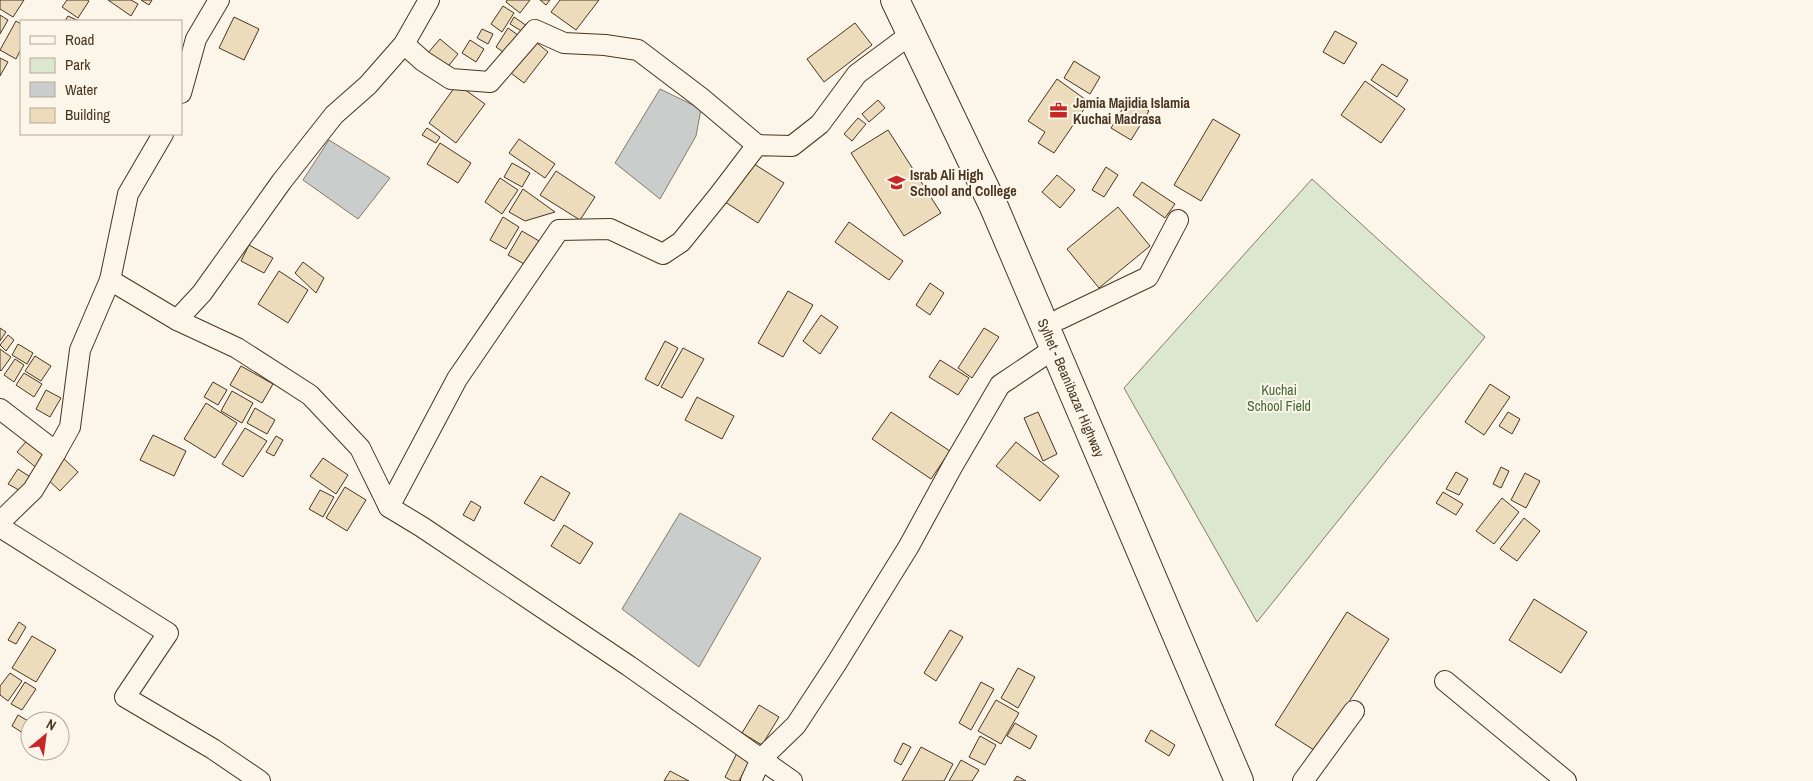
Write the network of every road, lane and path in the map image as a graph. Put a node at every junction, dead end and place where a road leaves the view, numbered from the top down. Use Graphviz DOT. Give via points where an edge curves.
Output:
graph roads {
  1 [pos="219,0"];
  2 [pos="429,0"];
  3 [pos="894,0"];
  4 [pos="912,0"];
  5 [pos="911,34"];
  6 [pos="404,44"];
  7 [pos="182,89"];
  8 [pos="162,135"];
  9 [pos="757,145"];
  10 [pos="1178,220"];
  11 [pos="110,280"];
  12 [pos="1060,319"];
  13 [pos="177,320"];
  14 [pos="1055,348"];
  15 [pos="0,409"];
  16 [pos="56,452"];
  17 [pos="388,507"];
  18 [pos="0,522"];
  19 [pos="0,527"];
  20 [pos="1445,681"];
  21 [pos="1354,711"];
  22 [pos="762,760"];
  23 [pos="260,781"];
  24 [pos="751,781"];
  25 [pos="792,781"];
  26 [pos="1239,781"];
  27 [pos="1257,781"];
  28 [pos="1303,781"];
  29 [pos="1566,781"];
  1 -- 7 [label="street" via="196,39"];
  2 -- 6 [label="street"];
  3 -- 5 [label="main road, Sylhet - Beanibazar Highway"];
  4 -- 12 [label="main road, Sylhet - Beanibazar Highway" via="1009,199"];
  5 -- 9 [label="street" via="857,74 820,124 792,146"];
  5 -- 14 [label="main road, Sylhet - Beanibazar Highway" via="994,207"];
  6 -- 9 [label="street" via="451,79 490,82 535,30 564,44 638,50 700,96"];
  6 -- 13 [label="street" via="368,85 334,115 202,293"];
  8 -- 11 [label="street" via="128,194"];
  9 -- 17 [label="street" via="681,242 663,254 610,229 559,230 457,379"];
  10 -- 12 [label="street" via="1148,277"];
  11 -- 13 [label="street"];
  11 -- 16 [label="street" via="80,350 70,428"];
  12 -- 27 [label="main road, Sylhet - Beanibazar Highway"];
  13 -- 17 [label="street" via="237,348 310,396 360,448"];
  14 -- 22 [label="street" via="1000,385 909,546 836,664 796,726"];
  14 -- 26 [label="main road, Sylhet - Beanibazar Highway"];
  15 -- 16 [label="street"];
  16 -- 18 [label="street" via="33,490"];
  17 -- 22 [label="street" via="629,666"];
  19 -- 23 [label="street" via="168,633 125,698 213,749"];
  20 -- 29 [label="street"];
  21 -- 28 [label="street"];
  22 -- 24 [label="street"];
  22 -- 25 [label="street"];
}
